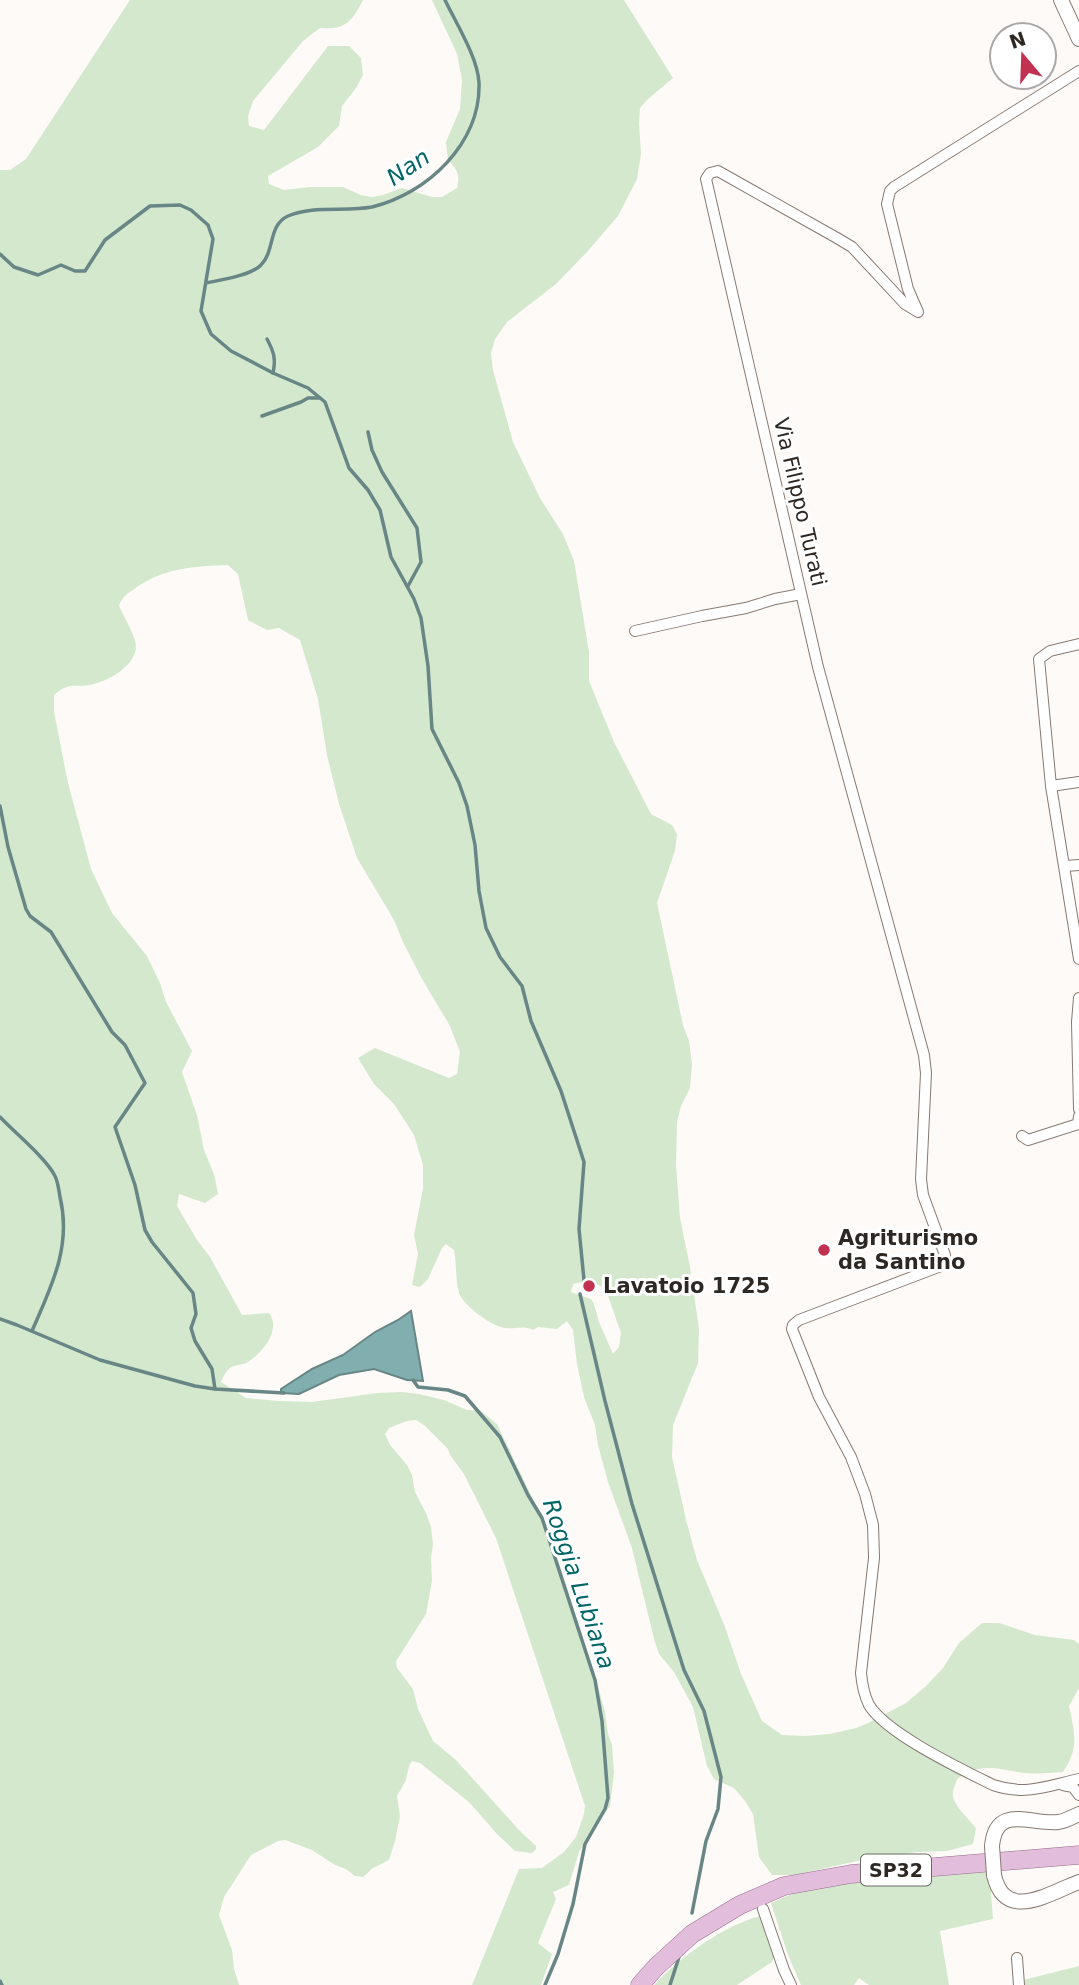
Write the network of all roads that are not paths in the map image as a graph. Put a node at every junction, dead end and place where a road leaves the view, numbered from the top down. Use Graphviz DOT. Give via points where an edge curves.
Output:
graph roads {
  1 [pos="1061,0"];
  2 [pos="1079,39"];
  3 [pos="1079,71"];
  4 [pos="801,594"];
  5 [pos="635,631"];
  6 [pos="1079,644"];
  7 [pos="1079,782"];
  8 [pos="1051,786"];
  9 [pos="1079,865"];
  10 [pos="1065,866"];
  11 [pos="1075,909"];
  12 [pos="1079,959"];
  13 [pos="1079,998"];
  14 [pos="1079,1110"];
  15 [pos="1079,1116"];
  16 [pos="1022,1136"];
  17 [pos="1079,1779"];
  18 [pos="1060,1785"];
  19 [pos="1079,1795"];
  20 [pos="1078,1813"];
  21 [pos="1079,1846"];
  22 [pos="1079,1855"];
  23 [pos="1039,1858"];
  24 [pos="1009,1861"];
  25 [pos="1079,1863"];
  26 [pos="1079,1882"];
  27 [pos="763,1909"];
  28 [pos="1017,1958"];
  29 [pos="640,1985"];
  30 [pos="792,1985"];
  31 [pos="1019,1985"];
  1 -- 2 [label="street"];
  3 -- 4 [label="street, Via Filippo Turati" via="890,191 887,204 918,312 852,247 722,173 714,171 707,176"];
  4 -- 5 [label="street"];
  4 -- 18 [label="street, Via Filippo Turati" via="924,1055 921,1179 945,1258 941,1266 799,1320 792,1329 819,1397 845,1441 873,1525 862,1683 868,1703 882,1720 993,1785 1031,1791"];
  6 -- 8 [label="street" via="1038,659"];
  7 -- 8 [label="street"];
  8 -- 10 [label="street"];
  9 -- 10 [label="street"];
  10 -- 11 [label="street"];
  11 -- 12 [label="street"];
  13 -- 14 [label="street"];
  15 -- 16 [label="street" via="1079,1124 1028,1140"];
  17 -- 18 [label="street"];
  18 -- 19 [label="street" via="1073,1787"];
  20 -- 26 [label="street, bridge" via="1054,1822 1009,1820 995,1831 992,1846 999,1888 1013,1900 1039,1899"];
  21 -- 24 [label="main road" via="1031,1851"];
  22 -- 23 [label="main road, SP32"];
  23 -- 24 [label="main road, SP32"];
  23 -- 25 [label="main road" via="1054,1865"];
  24 -- 29 [label="main road, SP32" via="851,1874 784,1886 692,1934"];
  27 -- 30 [label="street"];
  28 -- 31 [label="street"];
}
